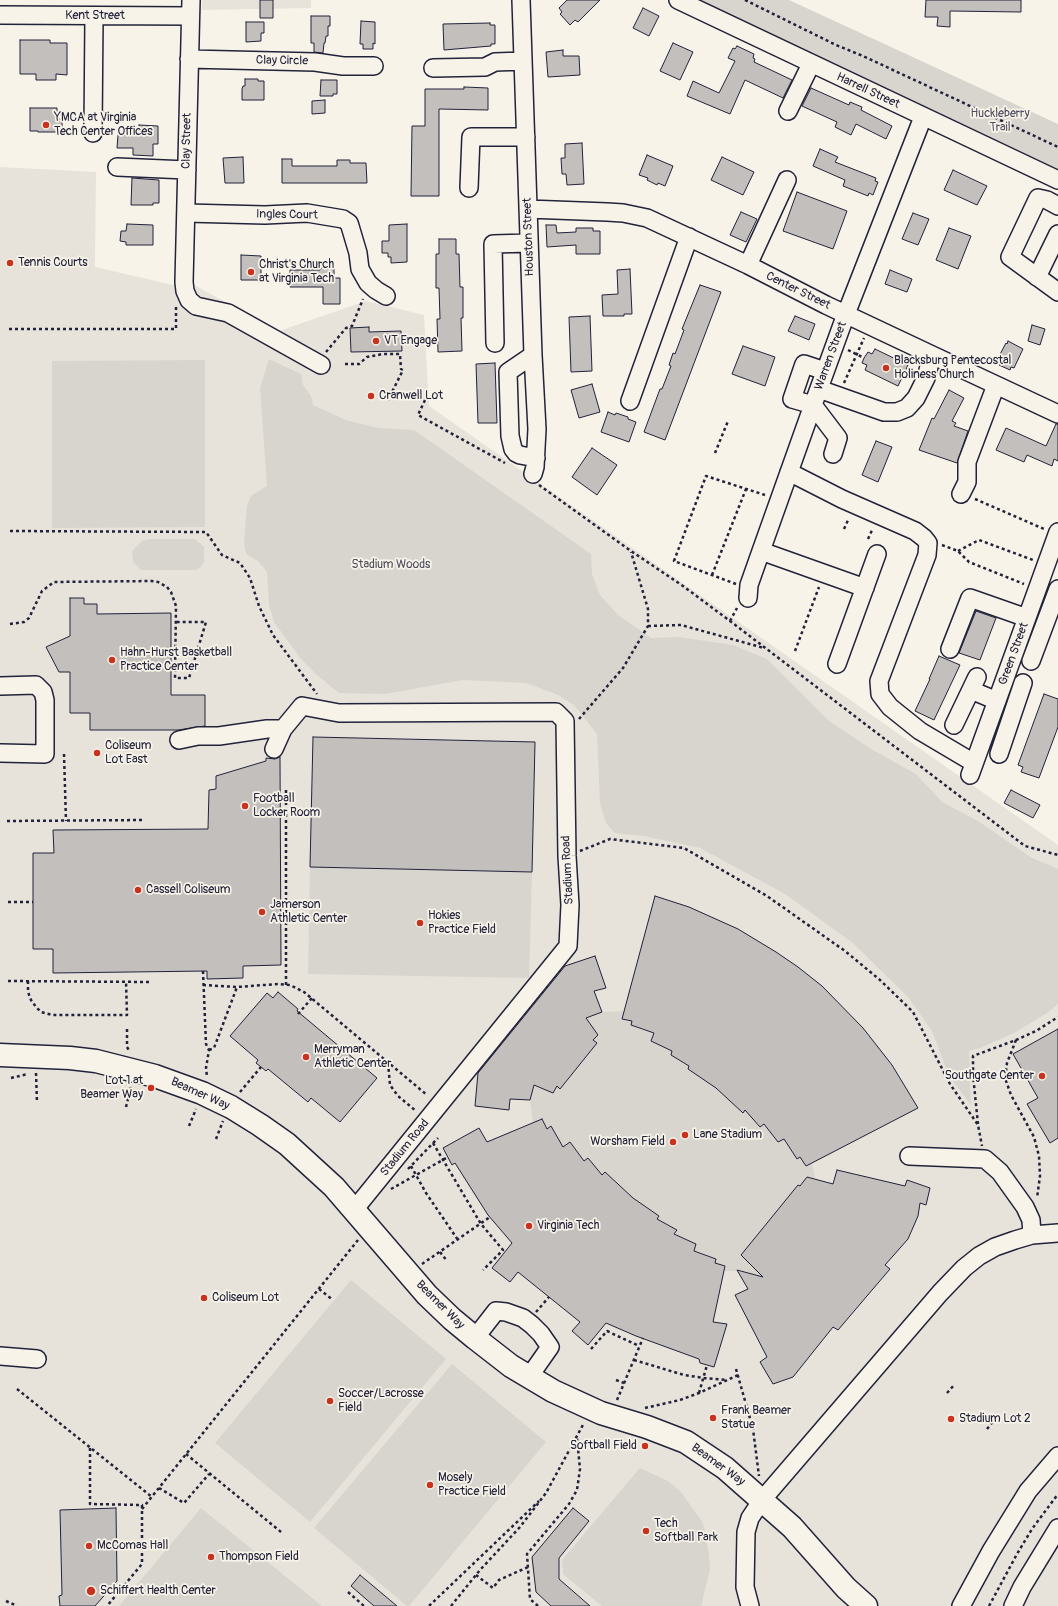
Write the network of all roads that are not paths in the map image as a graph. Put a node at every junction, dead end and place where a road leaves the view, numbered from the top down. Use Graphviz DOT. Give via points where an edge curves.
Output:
graph roads {
  1 [pos="521,0"];
  2 [pos="678,0"];
  3 [pos="190,8"];
  4 [pos="0,15"];
  5 [pos="94,16"];
  6 [pos="189,59"];
  7 [pos="523,61"];
  8 [pos="811,64"];
  9 [pos="374,66"];
  10 [pos="433,68"];
  11 [pos="788,111"];
  12 [pos="923,117"];
  13 [pos="93,133"];
  14 [pos="526,137"];
  15 [pos="117,167"];
  16 [pos="187,170"];
  17 [pos="787,180"];
  18 [pos="1058,180"];
  19 [pos="469,188"];
  20 [pos="1058,206"];
  21 [pos="528,210"];
  22 [pos="186,213"];
  23 [pos="1058,234"];
  24 [pos="689,237"];
  25 [pos="529,243"];
  26 [pos="748,265"];
  27 [pos="1037,277"];
  28 [pos="1058,292"];
  29 [pos="386,296"];
  30 [pos="846,314"];
  31 [pos="495,343"];
  32 [pos="533,354"];
  33 [pos="932,355"];
  34 [pos="322,360"];
  35 [pos="825,371"];
  36 [pos="996,385"];
  37 [pos="819,389"];
  38 [pos="630,401"];
  39 [pos="813,405"];
  40 [pos="1058,414"];
  41 [pos="833,454"];
  42 [pos="789,472"];
  43 [pos="968,496"];
  44 [pos="1056,541"];
  45 [pos="761,551"];
  46 [pos="877,554"];
  47 [pos="865,588"];
  48 [pos="1058,589"];
  49 [pos="745,596"];
  50 [pos="1025,624"];
  51 [pos="1040,636"];
  52 [pos="950,649"];
  53 [pos="1031,661"];
  54 [pos="837,664"];
  55 [pos="1023,683"];
  56 [pos="0,686"];
  57 [pos="997,701"];
  58 [pos="991,717"];
  59 [pos="1009,724"];
  60 [pos="954,725"];
  61 [pos="283,729"];
  62 [pos="179,740"];
  63 [pos="274,748"];
  64 [pos="0,754"];
  65 [pos="999,754"];
  66 [pos="0,1055"];
  67 [pos="909,1156"];
  68 [pos="354,1210"];
  69 [pos="1032,1227"];
  70 [pos="1058,1233"];
  71 [pos="474,1338"];
  72 [pos="0,1356"];
  73 [pos="38,1359"];
  74 [pos="529,1377"];
  75 [pos="1058,1456"];
  76 [pos="762,1500"];
  77 [pos="1058,1528"];
  78 [pos="750,1606"];
  79 [pos="866,1606"];
  80 [pos="961,1606"];
  81 [pos="1013,1606"];
  1 -- 7 [label="street, Houston Street"];
  2 -- 8 [label="street, Harrell Street"];
  3 -- 5 [label="street, Kent Street"];
  3 -- 6 [label="street, Clay Street"];
  4 -- 5 [label="street, Kent Street"];
  5 -- 13 [label="street"];
  6 -- 9 [label="street, Clay Circle"];
  6 -- 16 [label="street, Clay Street"];
  7 -- 10 [label="street" via="495,62 485,67"];
  7 -- 14 [label="street, Houston Street"];
  8 -- 11 [label="street"];
  8 -- 12 [label="street, Harrell Street"];
  12 -- 18 [label="street, Harrell Street"];
  12 -- 30 [label="street, Warren Street"];
  14 -- 19 [label="street" via="471,137"];
  14 -- 21 [label="street, Houston Street"];
  15 -- 16 [label="street"];
  16 -- 22 [label="street, Clay Street"];
  17 -- 26 [label="street"];
  20 -- 27 [label="street" via="1038,198 1010,257"];
  21 -- 24 [label="street, Center Street" via="635,215 660,223"];
  21 -- 25 [label="street, Houston Street"];
  22 -- 29 [label="street, Ingles Court" via="307,213 343,219 349,222 360,269 368,283"];
  22 -- 34 [label="street, Clay Street" via="184,282 189,300 196,306 228,313"];
  23 -- 27 [label="street"];
  24 -- 26 [label="street, Center Street"];
  24 -- 38 [label="street"];
  25 -- 31 [label="street" via="493,244"];
  25 -- 32 [label="street, Houston Street"];
  26 -- 30 [label="street, Center Street"];
  27 -- 28 [label="street"];
  30 -- 33 [label="street, Center Street"];
  30 -- 35 [label="street, Warren Street"];
  32 -- 32 [label="street, Houston Street" via="537,429 535,472 513,449 510,436 508,372"];
  33 -- 36 [label="street, Center Street"];
  33 -- 37 [label="street" via="926,378 916,398 907,408 897,412 884,412"];
  35 -- 37 [label="street, Warren Street"];
  35 -- 39 [label="street" via="804,364 792,398"];
  36 -- 40 [label="street, Center Street"];
  36 -- 43 [label="street" via="967,462"];
  37 -- 39 [label="street, Warren Street"];
  39 -- 41 [label="street" via="838,438"];
  39 -- 42 [label="street, Warren Street"];
  42 -- 45 [label="street, Warren Street"];
  42 -- 58 [label="street, Green Street" via="915,531 928,543 927,555 879,681 880,694 890,707 972,769"];
  44 -- 50 [label="street, Green Street"];
  45 -- 47 [label="street"];
  45 -- 49 [label="street, Warren Street"];
  46 -- 47 [label="street"];
  47 -- 54 [label="street"];
  48 -- 51 [label="street"];
  50 -- 51 [label="street"];
  50 -- 52 [label="street" via="970,598"];
  50 -- 57 [label="street, Green Street"];
  51 -- 53 [label="street"];
  55 -- 59 [label="street"];
  56 -- 64 [label="street" via="39,687 44,695 45,754"];
  57 -- 58 [label="street, Green Street"];
  57 -- 60 [label="street" via="974,683"];
  58 -- 59 [label="street"];
  59 -- 65 [label="street"];
  61 -- 62 [label="street"];
  61 -- 63 [label="street"];
  61 -- 68 [label="street, Stadium Road" via="302,706 339,712 556,712 565,721 570,905 568,946"];
  66 -- 68 [label="main road, Beamer Way" via="96,1061 155,1076 202,1093 231,1107 287,1144 334,1187"];
  67 -- 69 [label="street" via="986,1159 1000,1172 1025,1206"];
  68 -- 71 [label="main road, Beamer Way" via="427,1295"];
  69 -- 70 [label="street"];
  69 -- 76 [label="street" via="979,1256 964,1268"];
  71 -- 74 [label="main road, Beamer Way"];
  71 -- 74 [label="street" via="496,1311 506,1312 528,1322 542,1334 550,1347"];
  72 -- 73 [label="street"];
  74 -- 76 [label="main road, Beamer Way" via="601,1413 686,1442 725,1468"];
  75 -- 80 [label="street" via="1028,1491"];
  76 -- 78 [label="street" via="750,1518 746,1532 744,1587"];
  76 -- 79 [label="main road, Beamer Way" via="792,1527 846,1588"];
  77 -- 81 [label="street"];
}
